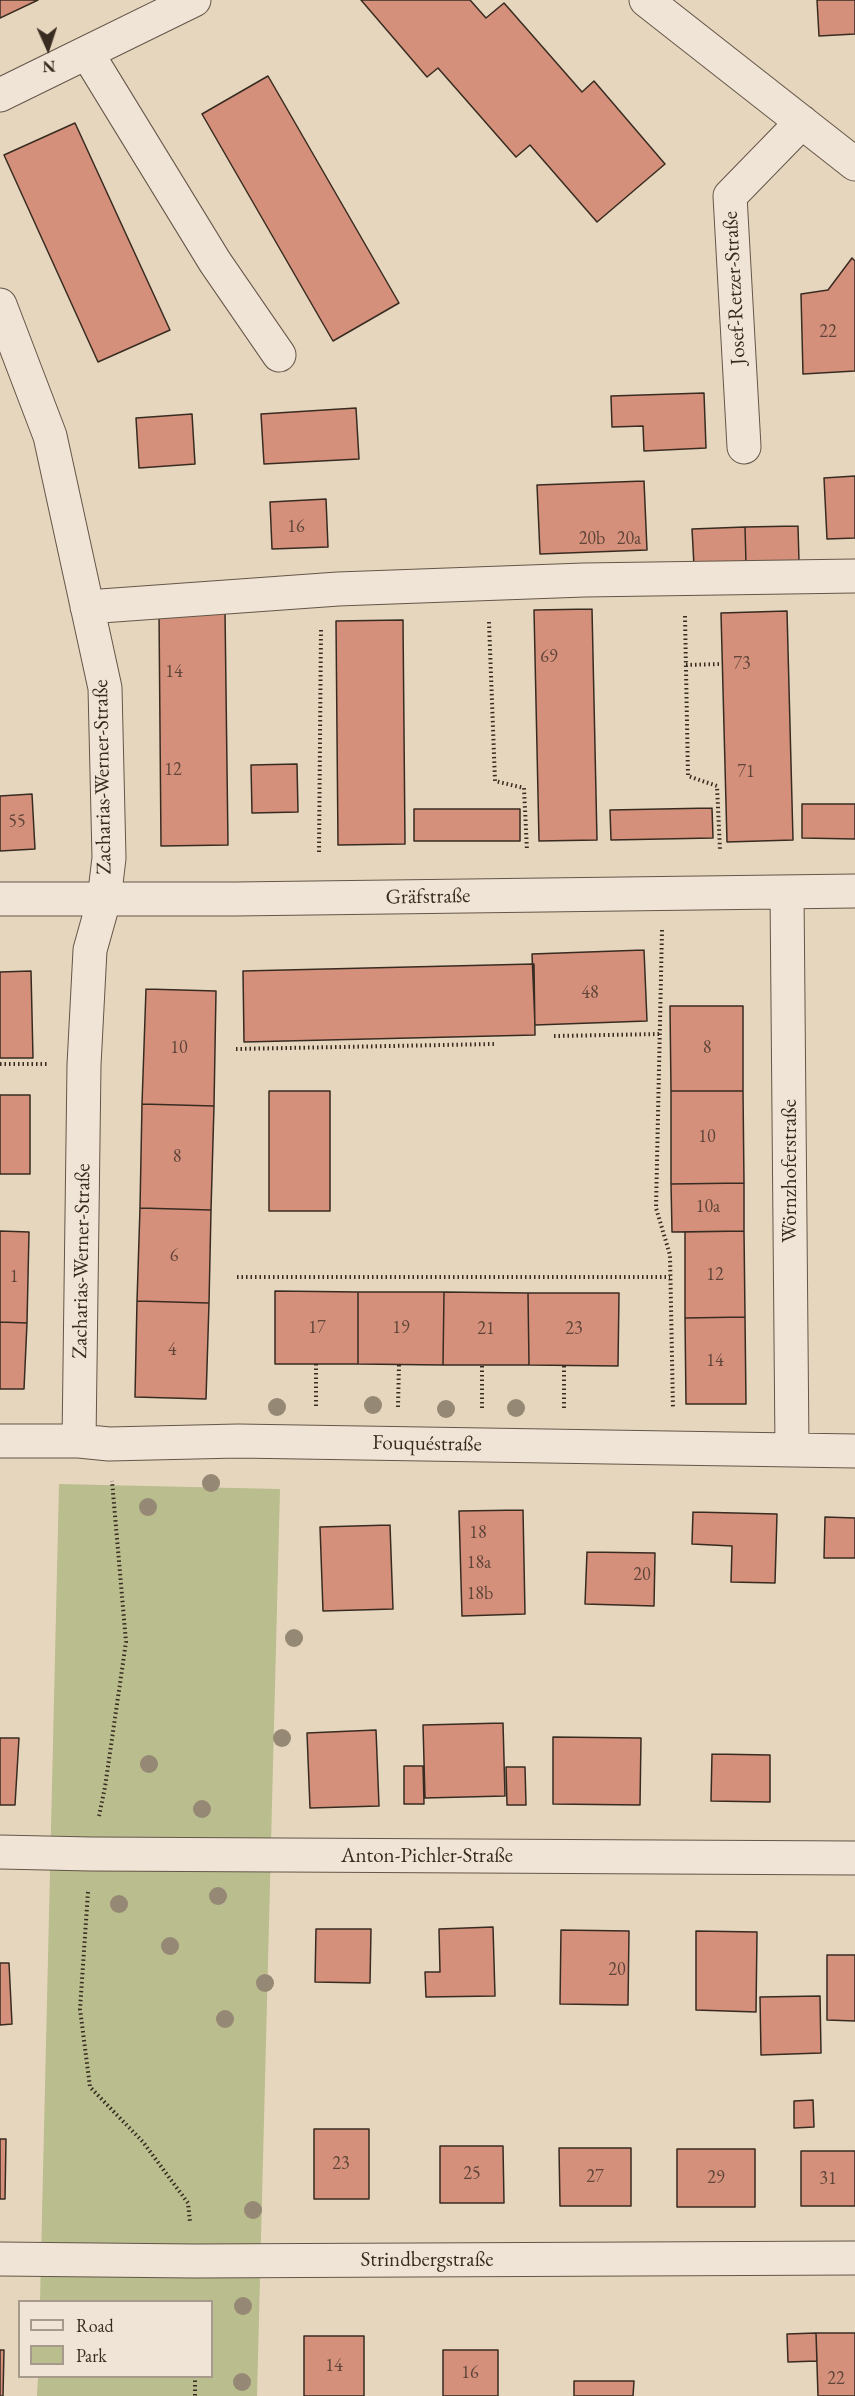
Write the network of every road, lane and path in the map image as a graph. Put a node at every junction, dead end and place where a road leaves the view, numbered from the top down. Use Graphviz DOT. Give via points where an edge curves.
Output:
graph roads {
  1 [pos="194,0"];
  2 [pos="646,0"];
  3 [pos="87,53"];
  4 [pos="0,95"];
  5 [pos="802,122"];
  6 [pos="855,164"];
  7 [pos="0,305"];
  8 [pos="279,355"];
  9 [pos="744,447"];
  10 [pos="855,576"];
  11 [pos="684,578"];
  12 [pos="488,584"];
  13 [pos="321,591"];
  14 [pos="87,607"];
  15 [pos="722,664"];
  16 [pos="686,665"];
  17 [pos="720,850"];
  18 [pos="527,851"];
  19 [pos="319,852"];
  20 [pos="855,891"];
  21 [pos="787,892"];
  22 [pos="662,894"];
  23 [pos="0,899"];
  24 [pos="104,900"];
  25 [pos="660,1034"];
  26 [pos="554,1036"];
  27 [pos="495,1044"];
  28 [pos="236,1049"];
  29 [pos="0,1064"];
  30 [pos="55,1064"];
  31 [pos="237,1277"];
  32 [pos="670,1277"];
  33 [pos="316,1364"];
  34 [pos="399,1364"];
  35 [pos="482,1365"];
  36 [pos="564,1365"];
  37 [pos="316,1417"];
  38 [pos="398,1418"];
  39 [pos="482,1419"];
  40 [pos="564,1419"];
  41 [pos="673,1419"];
  42 [pos="0,1441"];
  43 [pos="79,1442"];
  44 [pos="792,1449"];
  45 [pos="855,1451"];
  46 [pos="111,1476"];
  47 [pos="98,1822"];
  48 [pos="0,1852"];
  49 [pos="855,1858"];
  50 [pos="89,1884"];
  51 [pos="190,2225"];
  52 [pos="855,2258"];
  53 [pos="0,2259"];
  54 [pos="195,2378"];
  55 [pos="195,2396"];
  1 -- 3 [label="street"];
  2 -- 5 [label="street"];
  3 -- 4 [label="street"];
  3 -- 8 [label="street" via="214,262"];
  5 -- 6 [label="street"];
  5 -- 9 [label="street, Josef-Retzer-Straße" via="730,196"];
  7 -- 14 [label="street, Zacharias-Werner-Straße" via="50,436"];
  10 -- 11 [label="street"];
  11 -- 12 [label="street"];
  11 -- 16 [label="path"];
  12 -- 13 [label="street"];
  12 -- 18 [label="path" via="495,781 524,788"];
  13 -- 14 [label="street"];
  13 -- 19 [label="path"];
  14 -- 24 [label="street, Zacharias-Werner-Straße" via="105,688 109,858"];
  15 -- 16 [label="path"];
  16 -- 17 [label="path" via="688,776 717,786"];
  20 -- 21 [label="street, Gräfstraße"];
  21 -- 22 [label="street, Gräfstraße"];
  21 -- 44 [label="street, Wörnzhoferstraße"];
  22 -- 24 [label="street, Gräfstraße"];
  22 -- 25 [label="path"];
  23 -- 24 [label="street, Gräfstraße"];
  24 -- 43 [label="street, Zacharias-Werner-Straße" via="90,950 84,1065"];
  25 -- 26 [label="path"];
  25 -- 32 [label="path" via="656,1208 670,1255"];
  27 -- 28 [label="path"];
  29 -- 30 [label="path"];
  31 -- 32 [label="path"];
  32 -- 41 [label="path"];
  33 -- 37 [label="path"];
  34 -- 38 [label="path"];
  35 -- 39 [label="path"];
  36 -- 40 [label="path"];
  42 -- 43 [label="street, Fouquéstraße"];
  43 -- 44 [label="street, Fouquéstraße"];
  44 -- 45 [label="street, Fouquéstraße"];
  46 -- 47 [label="path" via="126,1642"];
  48 -- 49 [label="street, Anton-Pichler-Straße"];
  50 -- 51 [label="path" via="80,2009 90,2087 143,2142 188,2203"];
  52 -- 53 [label="street, Strindbergstraße"];
  54 -- 55 [label="path"];
}
